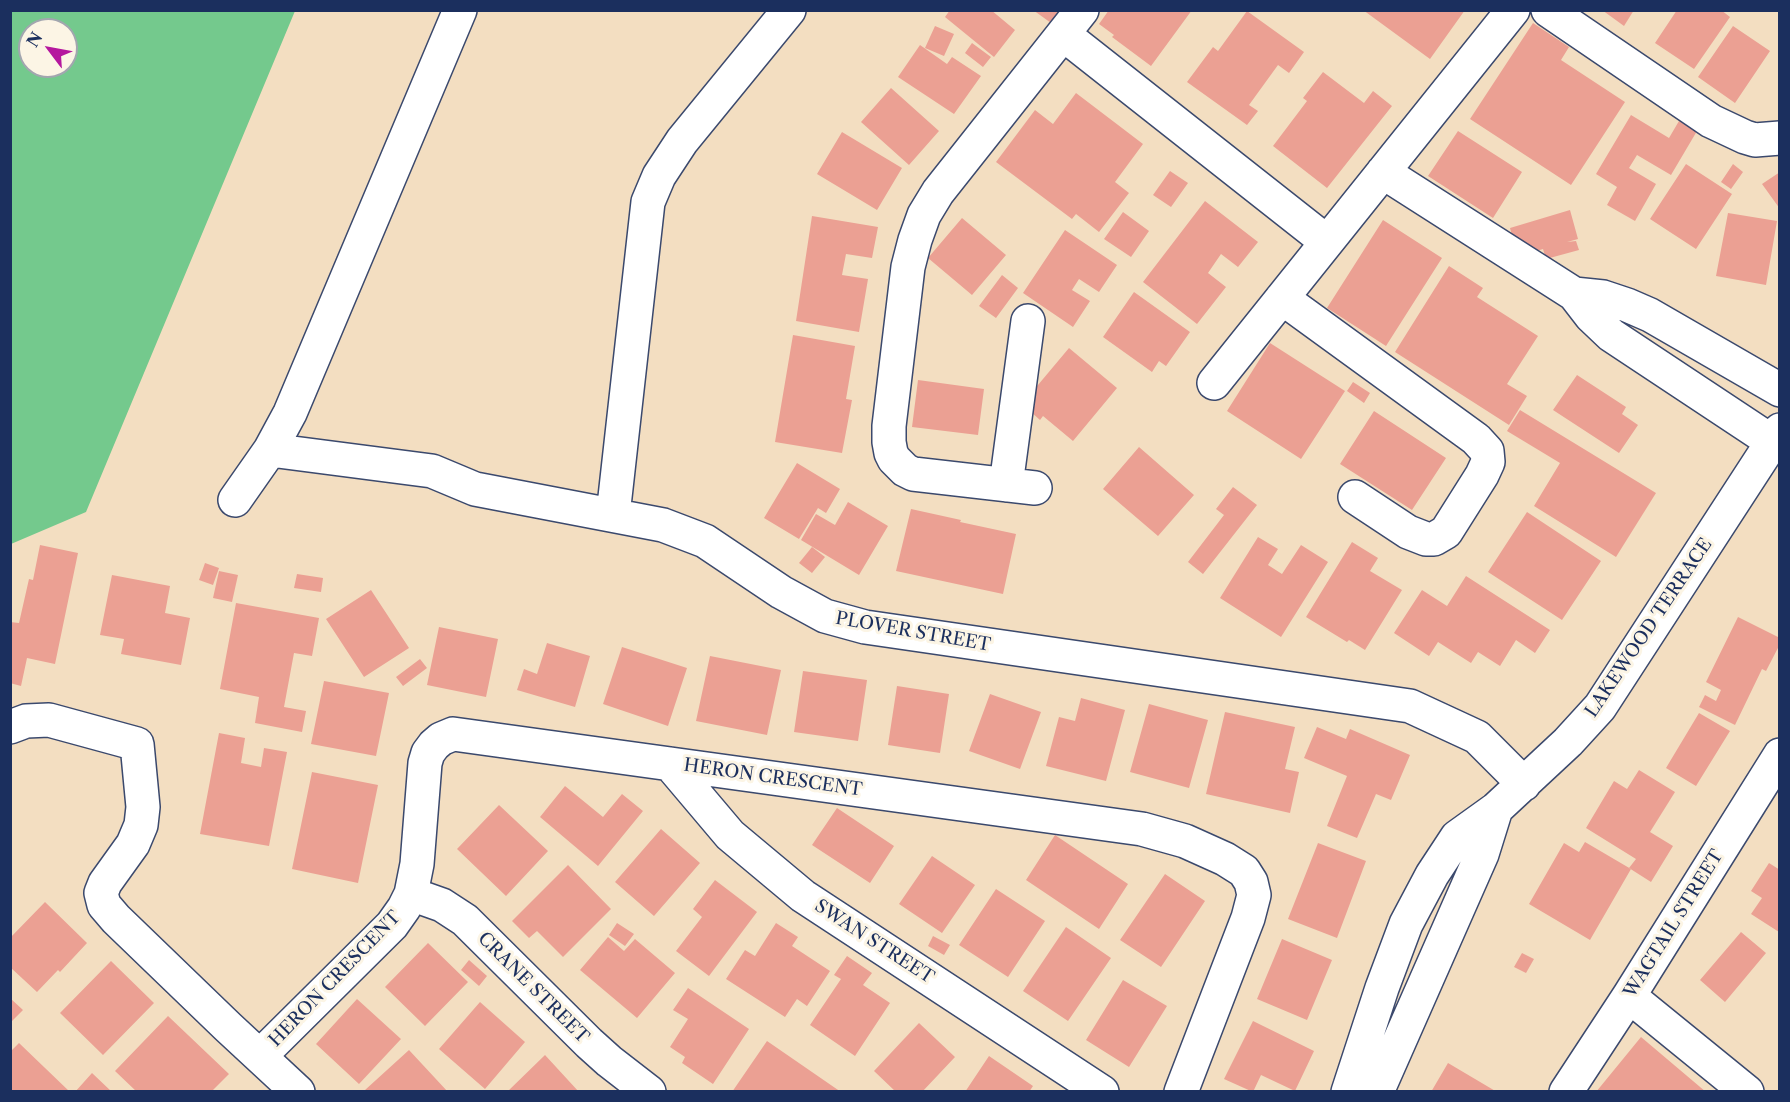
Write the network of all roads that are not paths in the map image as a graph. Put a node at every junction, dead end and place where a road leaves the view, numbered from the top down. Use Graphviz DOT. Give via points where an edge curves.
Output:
graph roads {
  1 [pos="460,10"];
  2 [pos="789,10"];
  3 [pos="1513,10"];
  4 [pos="1548,10"];
  5 [pos="1073,22"];
  6 [pos="1779,138"];
  7 [pos="1383,172"];
  8 [pos="1327,243"];
  9 [pos="1574,294"];
  10 [pos="1282,298"];
  11 [pos="1028,321"];
  12 [pos="1214,383"];
  13 [pos="1779,390"];
  14 [pos="1775,435"];
  15 [pos="270,450"];
  16 [pos="1355,497"];
  17 [pos="235,500"];
  18 [pos="613,515"];
  19 [pos="10,727"];
  20 [pos="1779,755"];
  21 [pos="670,764"];
  22 [pos="1524,784"];
  23 [pos="1496,809"];
  24 [pos="411,894"];
  25 [pos="1629,996"];
  26 [pos="261,1055"];
  27 [pos="298,1092"];
  28 [pos="649,1092"];
  29 [pos="1102,1092"];
  30 [pos="1181,1092"];
  31 [pos="1348,1092"];
  32 [pos="1377,1092"];
  33 [pos="1566,1092"];
  34 [pos="1747,1092"];
  1 -- 15 [label="street" via="290,413"];
  2 -- 18 [label="street" via="682,141 659,176 648,202"];
  3 -- 7 [label="street"];
  4 -- 6 [label="street" via="1711,121 1755,140"];
  5 -- 8 [label="street"];
  5 -- 11 [label="street" via="924,215 908,267 889,426 891,453 899,465 913,474 1020,486"];
  7 -- 8 [label="street"];
  7 -- 9 [label="street"];
  8 -- 10 [label="street"];
  9 -- 13 [label="street" via="1603,297 1650,315"];
  9 -- 14 [label="street" via="1611,335"];
  10 -- 12 [label="street"];
  10 -- 16 [label="street" via="1476,439 1487,451 1488,462 1482,475 1446,532 1434,539 1408,532"];
  14 -- 22 [label="street, LAKEWOOD TERRACE" via="1600,707"];
  15 -- 17 [label="street"];
  15 -- 18 [label="street, PLOVER STREET" via="432,471 475,489"];
  18 -- 22 [label="street, PLOVER STREET" via="663,525 705,541 825,616 865,627 1410,706 1477,737"];
  19 -- 26 [label="street" via="26,721 49,720 137,744 141,825 133,844 105,883 101,893 104,905"];
  20 -- 25 [label="street, WAGTAIL STREET"];
  21 -- 24 [label="street, HERON CRESCENT" via="465,735 441,739 428,753 425,763"];
  21 -- 29 [label="street, SWAN STREET" via="730,835 785,882"];
  21 -- 30 [label="street, HERON CRESCENT" via="1142,829 1185,841 1240,868 1253,887 1252,904"];
  22 -- 23 [label="street, LAKEWOOD TERRACE"];
  23 -- 31 [label="street, LAKEWOOD TERRACE" via="1456,837 1426,885 1406,924"];
  23 -- 32 [label="street" via="1482,854"];
  24 -- 26 [label="street, HERON CRESCENT" via="392,925"];
  24 -- 28 [label="street, CRANE STREET" via="442,904 465,920 588,1043"];
  25 -- 33 [label="street, WAGTAIL STREET"];
  25 -- 34 [label="street"];
  26 -- 27 [label="street"];
}
